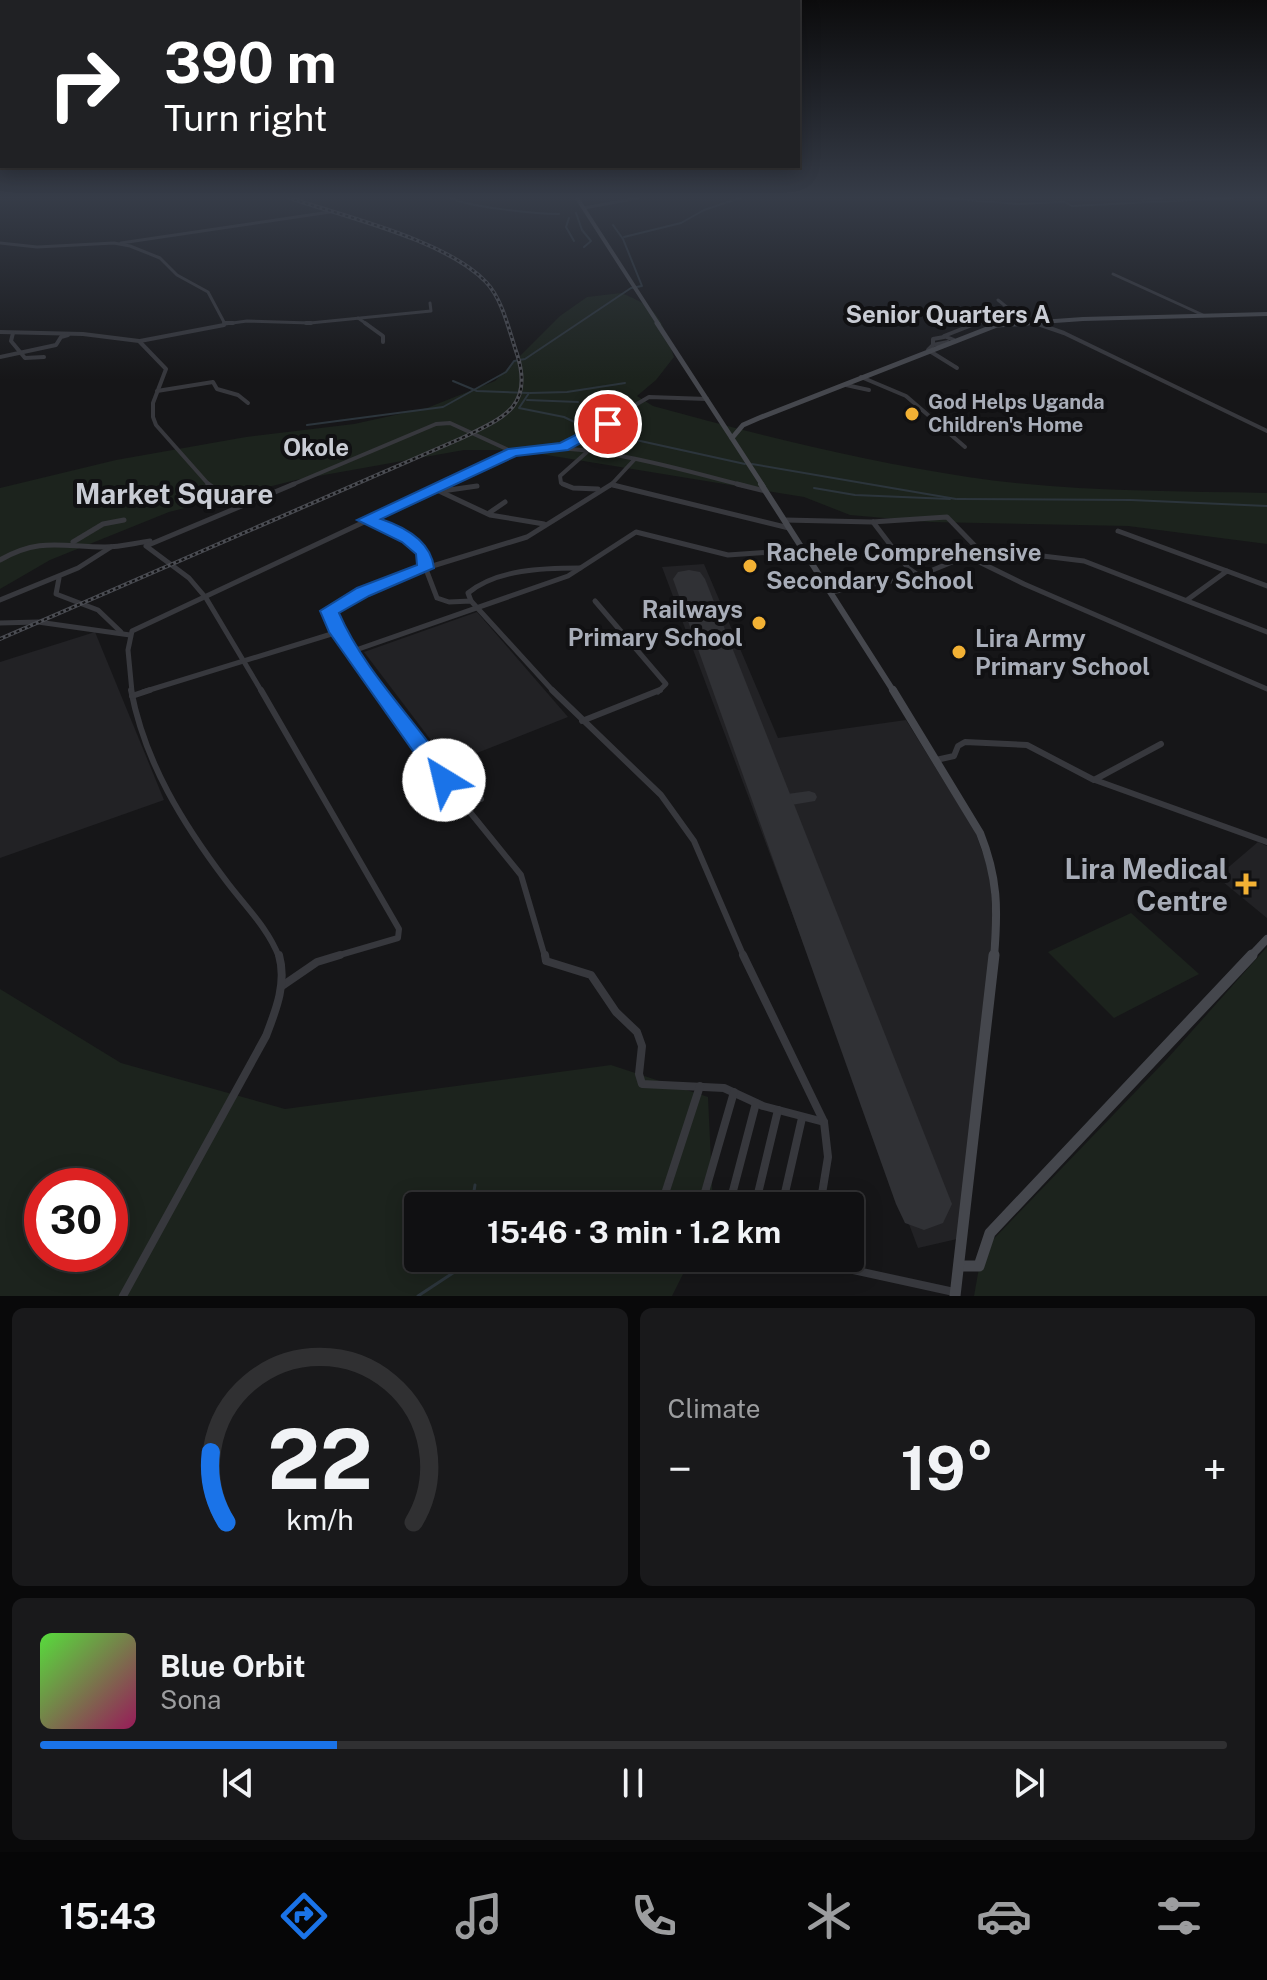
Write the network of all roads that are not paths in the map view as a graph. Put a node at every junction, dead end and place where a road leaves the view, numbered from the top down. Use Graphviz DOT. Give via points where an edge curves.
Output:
graph roads {
  1 [pos="160,258"];
  2 [pos="617,258"];
  3 [pos="1113,274"];
  4 [pos="998,300"];
  5 [pos="430,303"];
  6 [pos="1267,314"];
  7 [pos="357,317"];
  8 [pos="1208,317"];
  9 [pos="1034,322"];
  10 [pos="225,324"];
  11 [pos="1048,324"];
  12 [pos="997,325"];
  13 [pos="972,326"];
  14 [pos="983,330"];
  15 [pos="0,332"];
  16 [pos="955,332"];
  17 [pos="13,333"];
  18 [pos="75,333"];
  19 [pos="968,336"];
  20 [pos="944,337"];
  21 [pos="139,341"];
  22 [pos="951,341"];
  23 [pos="383,342"];
  24 [pos="933,345"];
  25 [pos="928,350"];
  26 [pos="22,351"];
  27 [pos="0,357"];
  28 [pos="44,357"];
  29 [pos="957,368"];
  30 [pos="859,377"];
  31 [pos="841,384"];
  32 [pos="869,390"];
  33 [pos="156,391"];
  34 [pos="707,399"];
  35 [pos="248,403"];
  36 [pos="743,425"];
  37 [pos="723,426"];
  38 [pos="1267,431"];
  39 [pos="732,438"];
  40 [pos="563,447"];
  41 [pos="965,447"];
  42 [pos="588,451"];
  43 [pos="513,452"];
  44 [pos="634,460"];
  45 [pos="611,485"];
  46 [pos="477,486"];
  47 [pos="602,489"];
  48 [pos="430,490"];
  49 [pos="439,491"];
  50 [pos="766,491"];
  51 [pos="505,502"];
  52 [pos="238,506"];
  53 [pos="488,514"];
  54 [pos="117,518"];
  55 [pos="124,520"];
  56 [pos="365,520"];
  57 [pos="872,522"];
  58 [pos="109,523"];
  59 [pos="545,524"];
  60 [pos="788,524"];
  61 [pos="1118,531"];
  62 [pos="159,539"];
  63 [pos="72,543"];
  64 [pos="112,546"];
  65 [pos="977,548"];
  66 [pos="804,550"];
  67 [pos="967,556"];
  68 [pos="0,560"];
  69 [pos="426,568"];
  70 [pos="582,568"];
  71 [pos="1227,571"];
  72 [pos="919,575"];
  73 [pos="59,577"];
  74 [pos="1267,586"];
  75 [pos="831,592"];
  76 [pos="203,596"];
  77 [pos="0,600"];
  78 [pos="471,601"];
  79 [pos="595,601"];
  80 [pos="1187,601"];
  81 [pos="479,609"];
  82 [pos="0,623"];
  83 [pos="338,632"];
  84 [pos="1267,632"];
  85 [pos="126,634"];
  86 [pos="353,651"];
  87 [pos="243,662"];
  88 [pos="1267,689"];
  89 [pos="132,696"];
  90 [pos="582,721"];
  91 [pos="1161,744"];
  92 [pos="936,760"];
  93 [pos="1094,780"];
  94 [pos="481,799"];
  95 [pos="464,805"];
  96 [pos="1267,842"];
  97 [pos="1267,939"];
  98 [pos="281,986"];
  99 [pos="700,1086"];
  100 [pos="734,1092"];
  101 [pos="756,1103"];
  102 [pos="778,1110"];
  103 [pos="802,1118"];
  104 [pos="824,1122"];
  105 [pos="666,1192"];
  106 [pos="705,1192"];
  107 [pos="733,1192"];
  108 [pos="758,1192"];
  109 [pos="785,1192"];
  110 [pos="822,1192"];
  111 [pos="959,1266"];
  112 [pos="861,1272"];
  113 [pos="956,1294"];
  114 [pos="123,1296"];
  1 -- 10 [label="street" via="208,292"];
  2 -- 34 [label="main road"];
  3 -- 8 [label="street"];
  4 -- 9 [label="street"];
  5 -- 7 [label="street" via="431,311"];
  6 -- 8 [label="main road"];
  7 -- 10 [label="street"];
  7 -- 23 [label="street" via="383,336"];
  8 -- 11 [label="main road"];
  9 -- 11 [label="main road"];
  9 -- 12 [label="main road"];
  10 -- 21 [label="street"];
  11 -- 38 [label="street"];
  12 -- 13 [label="street"];
  12 -- 14 [label="main road"];
  13 -- 14 [label="street"];
  13 -- 16 [label="street"];
  14 -- 19 [label="main road"];
  15 -- 17 [label="street"];
  16 -- 19 [label="street"];
  16 -- 20 [label="street"];
  17 -- 18 [label="street"];
  17 -- 26 [label="street" via="11,341"];
  18 -- 21 [label="street"];
  18 -- 26 [label="street" via="61,337 58,344"];
  19 -- 22 [label="main road"];
  20 -- 22 [label="street"];
  20 -- 24 [label="street" via="933,339"];
  21 -- 33 [label="street" via="166,369"];
  22 -- 24 [label="street"];
  22 -- 25 [label="main road"];
  24 -- 25 [label="street"];
  25 -- 29 [label="street"];
  25 -- 30 [label="main road"];
  26 -- 27 [label="street"];
  26 -- 28 [label="street" via="25,358"];
  30 -- 31 [label="main road"];
  30 -- 41 [label="street" via="906,396"];
  31 -- 32 [label="street"];
  31 -- 36 [label="main road"];
  33 -- 35 [label="street" via="213,382"];
  33 -- 52 [label="street" via="151,410 156,425 212,488"];
  34 -- 37 [label="main road"];
  34 -- 40 [label="street" via="649,397"];
  36 -- 37 [label="main road"];
  36 -- 39 [label="main road"];
  37 -- 39 [label="main road"];
  39 -- 50 [label="main road"];
  40 -- 42 [label="street"];
  40 -- 43 [label="street"];
  42 -- 44 [label="street"];
  42 -- 47 [label="street" via="560,476 561,483"];
  43 -- 48 [label="street"];
  43 -- 52 [label="street" via="440,423"];
  44 -- 45 [label="street"];
  44 -- 50 [label="street"];
  45 -- 47 [label="street"];
  45 -- 60 [label="street"];
  46 -- 49 [label="street"];
  47 -- 59 [label="street"];
  48 -- 49 [label="street"];
  48 -- 56 [label="street"];
  49 -- 53 [label="street"];
  50 -- 60 [label="main road"];
  51 -- 53 [label="street"];
  52 -- 62 [label="street"];
  53 -- 59 [label="street"];
  54 -- 58 [label="street"];
  55 -- 58 [label="street"];
  56 -- 69 [label="street" via="408,539 424,553"];
  56 -- 76 [label="street"];
  57 -- 60 [label="street"];
  57 -- 65 [label="street" via="947,517"];
  57 -- 72 [label="street"];
  58 -- 63 [label="street"];
  59 -- 69 [label="street" via="521,539"];
  60 -- 66 [label="main road"];
  61 -- 71 [label="street"];
  62 -- 64 [label="street"];
  62 -- 76 [label="street" via="146,548 189,578"];
  63 -- 64 [label="street"];
  63 -- 68 [label="street" via="37,544"];
  64 -- 73 [label="street"];
  65 -- 67 [label="street"];
  65 -- 80 [label="street" via="1084,561"];
  66 -- 70 [label="street" via="728,555 636,532"];
  66 -- 75 [label="main road"];
  67 -- 72 [label="street"];
  67 -- 88 [label="street"];
  69 -- 78 [label="street" via="437,598"];
  69 -- 83 [label="street" via="333,606 329,611"];
  70 -- 78 [label="street" via="538,568 477,585 468,593"];
  70 -- 81 [label="street"];
  71 -- 74 [label="street"];
  71 -- 80 [label="street"];
  72 -- 75 [label="street"];
  73 -- 77 [label="street"];
  73 -- 85 [label="street" via="56,594 98,610"];
  75 -- 92 [label="main road"];
  76 -- 85 [label="street"];
  76 -- 87 [label="street"];
  78 -- 81 [label="street"];
  79 -- 90 [label="street" via="666,684 657,693"];
  80 -- 84 [label="street"];
  81 -- 86 [label="street"];
  81 -- 90 [label="street"];
  82 -- 85 [label="street" via="38,622"];
  83 -- 86 [label="street"];
  83 -- 87 [label="street"];
  85 -- 89 [label="street"];
  86 -- 95 [label="street"];
  87 -- 89 [label="street"];
  87 -- 98 [label="street" via="399,929 398,938 317,962"];
  89 -- 98 [label="street" via="177,811 269,937 281,964"];
  90 -- 104 [label="street" via="653,786 685,825 757,989"];
  91 -- 93 [label="street"];
  92 -- 93 [label="street" via="954,756 965,742 1027,745"];
  92 -- 111 [label="main road" via="980,833 998,896"];
  93 -- 96 [label="street"];
  94 -- 95 [label="street"];
  95 -- 99 [label="street" via="525,882 546,961 591,975 640,1035 639,1081"];
  97 -- 111 [label="main road" via="990,1233 979,1266"];
  98 -- 114 [label="street" via="250,1066"];
  99 -- 100 [label="street"];
  99 -- 105 [label="street"];
  100 -- 101 [label="street"];
  100 -- 106 [label="street"];
  101 -- 102 [label="street"];
  101 -- 107 [label="street"];
  102 -- 103 [label="street"];
  102 -- 108 [label="street"];
  103 -- 104 [label="street"];
  103 -- 109 [label="street"];
  104 -- 110 [label="street" via="828,1157"];
  111 -- 113 [label="main road"];
  112 -- 113 [label="street"];
}
